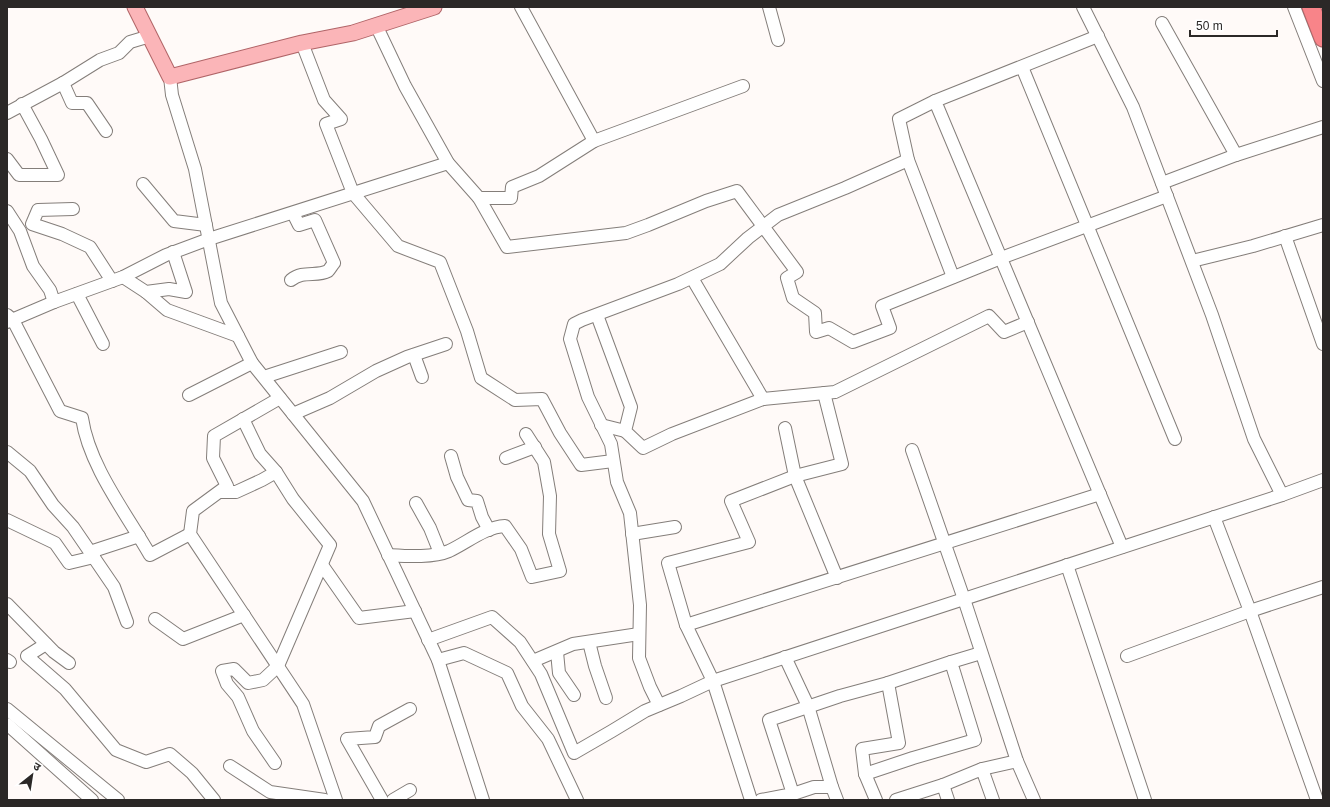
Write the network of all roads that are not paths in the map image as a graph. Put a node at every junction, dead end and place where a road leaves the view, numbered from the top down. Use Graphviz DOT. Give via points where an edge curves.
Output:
graph roads {
  1 [pos="135,7"];
  2 [pos="434,7"];
  3 [pos="521,7"];
  4 [pos="769,7"];
  5 [pos="1083,7"];
  6 [pos="1294,7"];
  7 [pos="1311,7"];
  8 [pos="1162,24"];
  9 [pos="376,25"];
  10 [pos="150,36"];
  11 [pos="1098,36"];
  12 [pos="1323,38"];
  13 [pos="778,40"];
  14 [pos="302,43"];
  15 [pos="1022,67"];
  16 [pos="170,77"];
  17 [pos="1323,81"];
  18 [pos="63,83"];
  19 [pos="743,86"];
  20 [pos="935,102"];
  21 [pos="22,104"];
  22 [pos="7,112"];
  23 [pos="1323,127"];
  24 [pos="106,131"];
  25 [pos="594,141"];
  26 [pos="1236,155"];
  27 [pos="7,159"];
  28 [pos="908,160"];
  29 [pos="448,163"];
  30 [pos="1162,183"];
  31 [pos="143,184"];
  32 [pos="353,193"];
  33 [pos="1167,196"];
  34 [pos="479,198"];
  35 [pos="73,208"];
  36 [pos="7,211"];
  37 [pos="293,213"];
  38 [pos="206,225"];
  39 [pos="1087,225"];
  40 [pos="1323,225"];
  41 [pos="764,227"];
  42 [pos="1285,236"];
  43 [pos="209,240"];
  44 [pos="173,252"];
  45 [pos="1001,258"];
  46 [pos="1192,261"];
  47 [pos="953,277"];
  48 [pos="692,278"];
  49 [pos="118,279"];
  50 [pos="291,280"];
  51 [pos="146,292"];
  52 [pos="77,294"];
  53 [pos="54,302"];
  54 [pos="597,315"];
  55 [pos="9,319"];
  56 [pos="1028,322"];
  57 [pos="238,336"];
  58 [pos="103,344"];
  59 [pos="446,344"];
  60 [pos="1323,344"];
  61 [pos="341,352"];
  62 [pos="414,355"];
  63 [pos="252,363"];
  64 [pos="264,377"];
  65 [pos="422,377"];
  66 [pos="824,393"];
  67 [pos="189,395"];
  68 [pos="280,398"];
  69 [pos="763,399"];
  70 [pos="293,414"];
  71 [pos="243,419"];
  72 [pos="601,424"];
  73 [pos="785,428"];
  74 [pos="625,431"];
  75 [pos="526,434"];
  76 [pos="1175,439"];
  77 [pos="535,448"];
  78 [pos="912,450"];
  79 [pos="7,452"];
  80 [pos="451,456"];
  81 [pos="506,458"];
  82 [pos="613,461"];
  83 [pos="276,472"];
  84 [pos="795,476"];
  85 [pos="1323,480"];
  86 [pos="220,492"];
  87 [pos="1100,494"];
  88 [pos="1282,495"];
  89 [pos="416,503"];
  90 [pos="1214,517"];
  91 [pos="7,520"];
  92 [pos="675,527"];
  93 [pos="489,530"];
  94 [pos="190,534"];
  95 [pos="632,534"];
  96 [pos="139,536"];
  97 [pos="945,543"];
  98 [pos="1122,547"];
  99 [pos="440,553"];
  100 [pos="92,554"];
  101 [pos="388,555"];
  102 [pos="322,565"];
  103 [pos="1066,566"];
  104 [pos="837,578"];
  105 [pos="1323,587"];
  106 [pos="964,599"];
  107 [pos="7,604"];
  108 [pos="415,611"];
  109 [pos="1250,611"];
  110 [pos="244,615"];
  111 [pos="155,618"];
  112 [pos="126,622"];
  113 [pos="686,625"];
  114 [pos="639,634"];
  115 [pos="428,640"];
  116 [pos="589,642"];
  117 [pos="46,644"];
  118 [pos="557,652"];
  119 [pos="982,653"];
  120 [pos="1127,656"];
  121 [pos="785,657"];
  122 [pos="438,660"];
  123 [pos="533,661"];
  124 [pos="951,662"];
  125 [pos="69,663"];
  126 [pos="278,666"];
  127 [pos="713,681"];
  128 [pos="888,684"];
  129 [pos="574,695"];
  130 [pos="606,698"];
  131 [pos="659,706"];
  132 [pos="808,706"];
  133 [pos="7,708"];
  134 [pos="410,709"];
  135 [pos="7,724"];
  136 [pos="1017,760"];
  137 [pos="275,764"];
  138 [pos="230,766"];
  139 [pos="982,770"];
  140 [pos="865,774"];
  141 [pos="943,785"];
  142 [pos="832,786"];
  143 [pos="410,790"];
  144 [pos="793,794"];
  145 [pos="307,799"];
  146 [pos="92,800"];
  147 [pos="118,800"];
  148 [pos="214,800"];
  149 [pos="325,800"];
  150 [pos="336,800"];
  151 [pos="382,800"];
  152 [pos="393,800"];
  153 [pos="483,800"];
  154 [pos="577,800"];
  155 [pos="751,800"];
  156 [pos="761,800"];
  157 [pos="837,800"];
  158 [pos="876,800"];
  159 [pos="896,800"];
  160 [pos="948,800"];
  161 [pos="993,800"];
  162 [pos="1034,800"];
  163 [pos="1145,800"];
  164 [pos="1317,800"];
  1 -- 10 [label="main road"];
  2 -- 9 [label="main road"];
  3 -- 25 [label="street"];
  4 -- 13 [label="street"];
  5 -- 11 [label="street"];
  6 -- 17 [label="street"];
  7 -- 12 [label="highway"];
  8 -- 26 [label="street"];
  9 -- 14 [label="main road" via="353,33"];
  9 -- 29 [label="street" via="405,86"];
  10 -- 16 [label="main road"];
  10 -- 18 [label="street" via="130,42 119,53 100,60"];
  11 -- 15 [label="street"];
  11 -- 30 [label="street" via="1133,107"];
  14 -- 16 [label="main road"];
  14 -- 32 [label="street" via="324,100 341,119 326,124"];
  15 -- 20 [label="street"];
  15 -- 39 [label="street"];
  16 -- 38 [label="street" via="172,94 195,169"];
  18 -- 21 [label="street"];
  18 -- 24 [label="street" via="72,103 87,103"];
  19 -- 25 [label="street"];
  20 -- 28 [label="street" via="898,119"];
  20 -- 45 [label="street"];
  21 -- 22 [label="street"];
  21 -- 27 [label="street" via="42,139 58,175 19,175"];
  23 -- 26 [label="street"];
  25 -- 34 [label="street" via="539,176 512,187 511,198"];
  26 -- 30 [label="street"];
  28 -- 41 [label="street" via="778,215"];
  28 -- 47 [label="street"];
  29 -- 32 [label="street"];
  29 -- 34 [label="street"];
  30 -- 33 [label="street"];
  31 -- 38 [label="street" via="174,221"];
  32 -- 37 [label="street"];
  32 -- 82 [label="street" via="398,246 440,262 467,331 481,378 515,400 542,399 581,465"];
  33 -- 39 [label="street"];
  33 -- 46 [label="street"];
  34 -- 41 [label="street" via="507,247 626,233 737,191"];
  35 -- 49 [label="street" via="38,210 32,224 90,247"];
  36 -- 53 [label="street" via="20,231 33,266 50,290"];
  37 -- 43 [label="street"];
  37 -- 50 [label="street" via="299,225 315,220 334,263 328,271 297,275"];
  38 -- 43 [label="street"];
  39 -- 45 [label="street"];
  39 -- 76 [label="street"];
  40 -- 42 [label="street"];
  41 -- 47 [label="street" via="797,272 787,278 793,298 816,313 816,332 829,328 853,342 890,328 882,306"];
  41 -- 48 [label="street" via="720,264"];
  42 -- 46 [label="street"];
  42 -- 60 [label="street"];
  43 -- 44 [label="street"];
  43 -- 57 [label="street" via="221,303"];
  44 -- 49 [label="street"];
  44 -- 51 [label="street" via="186,292 169,289"];
  45 -- 47 [label="street"];
  45 -- 56 [label="street"];
  46 -- 88 [label="street" via="1254,439"];
  48 -- 54 [label="street"];
  48 -- 69 [label="street"];
  49 -- 51 [label="street"];
  49 -- 52 [label="street"];
  51 -- 57 [label="street" via="167,310"];
  52 -- 53 [label="street"];
  52 -- 58 [label="street"];
  53 -- 55 [label="street"];
  54 -- 72 [label="street" via="574,324 570,339 588,397"];
  54 -- 74 [label="street" via="631,407"];
  55 -- 96 [label="street" via="60,411 82,418 84,433 105,480"];
  56 -- 66 [label="street" via="1004,332 989,316 835,392"];
  56 -- 87 [label="street"];
  57 -- 63 [label="street"];
  59 -- 62 [label="street"];
  61 -- 64 [label="street"];
  62 -- 65 [label="street"];
  62 -- 70 [label="street" via="376,371 330,398"];
  63 -- 64 [label="street"];
  63 -- 67 [label="street"];
  64 -- 68 [label="street"];
  66 -- 69 [label="street"];
  66 -- 84 [label="street" via="842,464"];
  68 -- 70 [label="street"];
  68 -- 71 [label="street"];
  69 -- 74 [label="street" via="643,448"];
  70 -- 101 [label="street" via="363,501"];
  71 -- 83 [label="street" via="260,454"];
  71 -- 86 [label="street" via="214,436 213,458 228,486"];
  72 -- 74 [label="street"];
  72 -- 82 [label="street" via="611,444"];
  73 -- 84 [label="street"];
  75 -- 77 [label="street"];
  77 -- 81 [label="street"];
  77 -- 93 [label="street" via="544,462 550,496 549,534 560,571 532,577 521,549 505,526"];
  78 -- 97 [label="street"];
  79 -- 100 [label="street" via="30,471"];
  80 -- 93 [label="street" via="468,500 477,501"];
  82 -- 95 [label="street" via="616,482 630,514"];
  83 -- 86 [label="street" via="236,492"];
  83 -- 102 [label="street" via="293,499 330,546"];
  84 -- 104 [label="street"];
  84 -- 113 [label="street" via="731,501 749,542 668,563"];
  85 -- 88 [label="street"];
  86 -- 94 [label="street" via="193,511"];
  87 -- 97 [label="street"];
  87 -- 98 [label="street"];
  88 -- 90 [label="street"];
  89 -- 99 [label="street"];
  90 -- 98 [label="street"];
  90 -- 109 [label="street"];
  91 -- 100 [label="street" via="55,544 69,563"];
  92 -- 95 [label="street"];
  93 -- 99 [label="street"];
  94 -- 96 [label="street" via="150,555"];
  94 -- 110 [label="street"];
  95 -- 114 [label="street" via="640,605"];
  96 -- 100 [label="street"];
  97 -- 104 [label="street"];
  97 -- 106 [label="street"];
  98 -- 103 [label="street"];
  99 -- 101 [label="street" via="417,556"];
  100 -- 112 [label="street" via="114,587"];
  101 -- 108 [label="street"];
  102 -- 108 [label="street" via="359,618"];
  102 -- 126 [label="street"];
  103 -- 106 [label="street"];
  103 -- 163 [label="street"];
  104 -- 113 [label="street"];
  105 -- 109 [label="street"];
  106 -- 119 [label="street"];
  106 -- 121 [label="street"];
  107 -- 117 [label="street"];
  108 -- 115 [label="street"];
  109 -- 120 [label="street"];
  109 -- 164 [label="street"];
  110 -- 111 [label="street" via="183,639"];
  110 -- 126 [label="street"];
  113 -- 127 [label="street"];
  114 -- 116 [label="street"];
  114 -- 131 [label="street" via="639,658"];
  115 -- 122 [label="street"];
  115 -- 123 [label="street" via="492,617 520,642"];
  116 -- 118 [label="street" via="573,644"];
  116 -- 130 [label="street"];
  117 -- 125 [label="street"];
  117 -- 148 [label="street" via="27,656 65,689 116,750 146,762 170,754 192,772"];
  118 -- 123 [label="street"];
  118 -- 129 [label="street" via="559,672"];
  119 -- 124 [label="street"];
  119 -- 136 [label="street"];
  121 -- 127 [label="street"];
  121 -- 132 [label="street"];
  122 -- 153 [label="street"];
  122 -- 154 [label="street" via="464,653 507,673 522,706 548,739"];
  123 -- 131 [label="street" via="541,674 574,753 645,711"];
  124 -- 128 [label="street"];
  124 -- 140 [label="street" via="975,740"];
  126 -- 137 [label="street" via="263,680 248,683 234,668 222,671 226,684 238,697 253,731"];
  126 -- 150 [label="street" via="303,704"];
  127 -- 131 [label="street"];
  127 -- 155 [label="street"];
  128 -- 132 [label="street"];
  128 -- 140 [label="street" via="899,743 862,749"];
  132 -- 142 [label="street"];
  132 -- 144 [label="street" via="769,720"];
  133 -- 147 [label="street"];
  134 -- 151 [label="street" via="379,726 375,737 347,739"];
  135 -- 146 [label="street"];
  136 -- 139 [label="street"];
  136 -- 162 [label="street"];
  138 -- 145 [label="street" via="270,792"];
  139 -- 141 [label="street"];
  139 -- 161 [label="street"];
  140 -- 158 [label="street"];
  141 -- 159 [label="street"];
  141 -- 160 [label="street"];
  142 -- 144 [label="street" via="814,787"];
  142 -- 157 [label="street"];
  143 -- 152 [label="street"];
  144 -- 156 [label="street"];
  145 -- 149 [label="street"];
}
